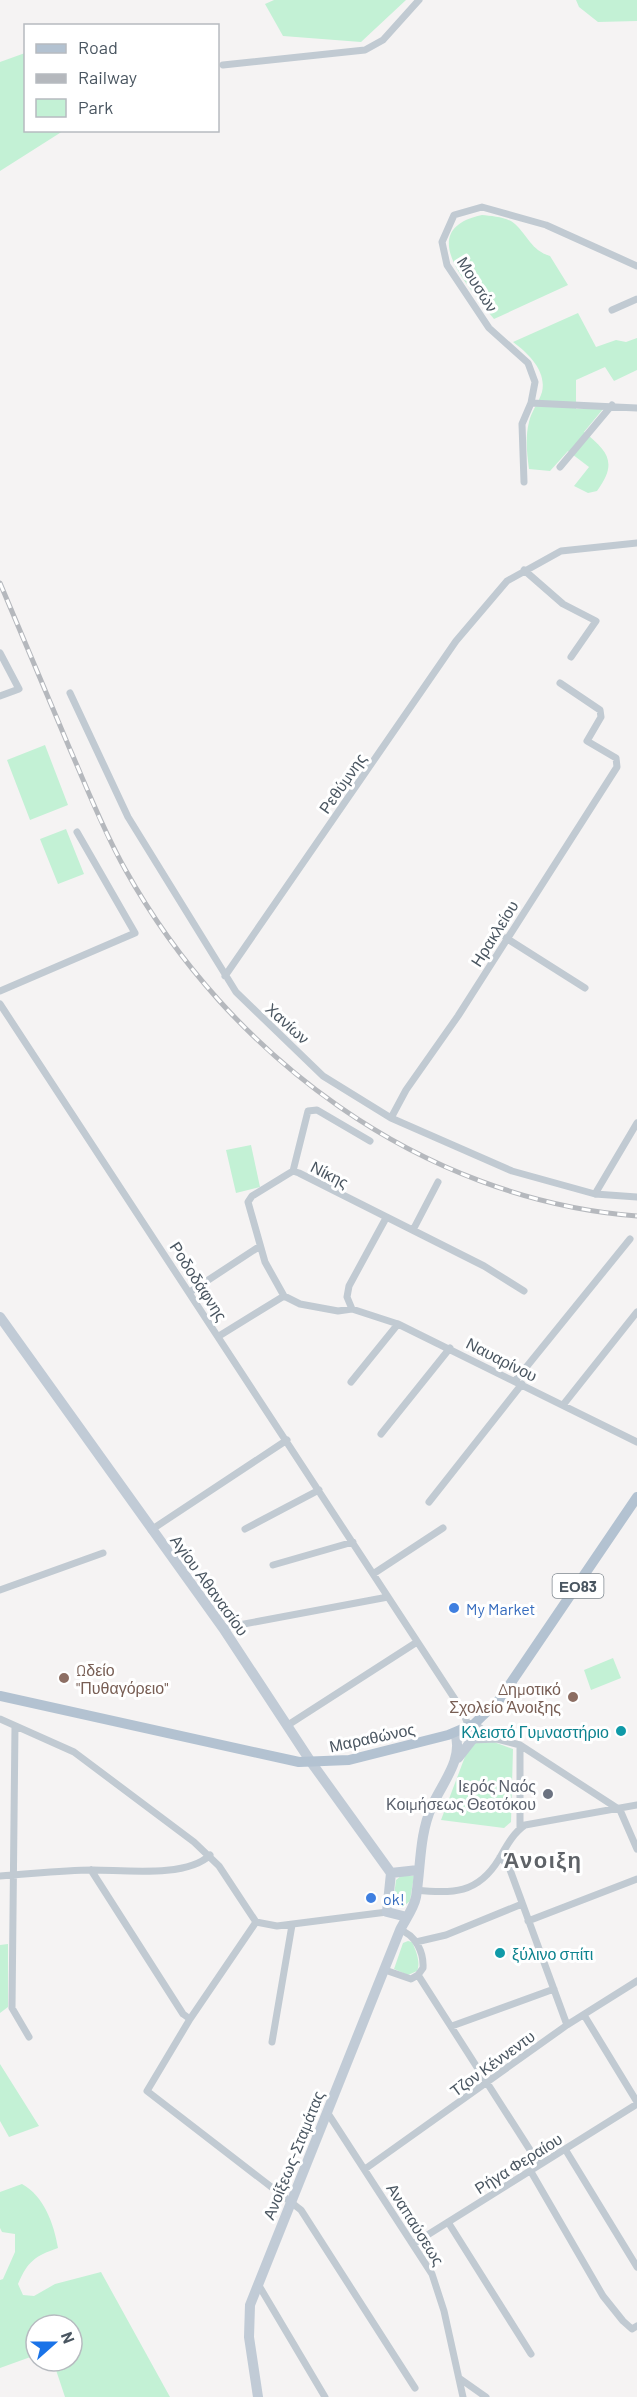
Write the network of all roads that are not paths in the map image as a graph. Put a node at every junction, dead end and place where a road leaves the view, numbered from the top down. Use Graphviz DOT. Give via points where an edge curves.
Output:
graph roads {
  1 [pos="419,0"];
  2 [pos="223,65"];
  3 [pos="637,266"];
  4 [pos="637,299"];
  5 [pos="612,310"];
  6 [pos="531,403"];
  7 [pos="612,405"];
  8 [pos="637,408"];
  9 [pos="560,467"];
  10 [pos="524,482"];
  11 [pos="637,543"];
  12 [pos="524,570"];
  13 [pos="0,653"];
  14 [pos="571,657"];
  15 [pos="560,683"];
  16 [pos="70,693"];
  17 [pos="0,696"];
  18 [pos="77,832"];
  19 [pos="506,938"];
  20 [pos="225,976"];
  21 [pos="585,988"];
  22 [pos="0,991"];
  23 [pos="0,1004"];
  24 [pos="391,1118"];
  25 [pos="637,1123"];
  26 [pos="370,1141"];
  27 [pos="293,1171"];
  28 [pos="438,1182"];
  29 [pos="596,1194"];
  30 [pos="637,1197"];
  31 [pos="386,1218"];
  32 [pos="413,1230"];
  33 [pos="630,1239"];
  34 [pos="260,1246"];
  35 [pos="524,1291"];
  36 [pos="190,1293"];
  37 [pos="284,1296"];
  38 [pos="352,1309"];
  39 [pos="637,1312"];
  40 [pos="0,1317"];
  41 [pos="398,1324"];
  42 [pos="219,1336"];
  43 [pos="450,1348"];
  44 [pos="351,1382"];
  45 [pos="519,1383"];
  46 [pos="563,1405"];
  47 [pos="381,1434"];
  48 [pos="287,1440"];
  49 [pos="637,1442"];
  50 [pos="319,1490"];
  51 [pos="637,1497"];
  52 [pos="429,1502"];
  53 [pos="245,1528"];
  54 [pos="443,1528"];
  55 [pos="151,1530"];
  56 [pos="353,1542"];
  57 [pos="103,1553"];
  58 [pos="273,1565"];
  59 [pos="373,1574"];
  60 [pos="0,1590"];
  61 [pos="388,1597"];
  62 [pos="223,1628"];
  63 [pos="417,1642"];
  64 [pos="0,1696"];
  65 [pos="0,1719"];
  66 [pos="288,1725"];
  67 [pos="15,1726"];
  68 [pos="472,1726"];
  69 [pos="455,1733"];
  70 [pos="497,1738"];
  71 [pos="472,1740"];
  72 [pos="520,1745"];
  73 [pos="311,1762"];
  74 [pos="454,1763"];
  75 [pos="637,1805"];
  76 [pos="620,1810"];
  77 [pos="520,1828"];
  78 [pos="637,1849"];
  79 [pos="210,1855"];
  80 [pos="500,1857"];
  81 [pos="92,1870"];
  82 [pos="418,1870"];
  83 [pos="392,1873"];
  84 [pos="13,1875"];
  85 [pos="0,1876"];
  86 [pos="637,1879"];
  87 [pos="416,1890"];
  88 [pos="522,1904"];
  89 [pos="387,1911"];
  90 [pos="406,1917"];
  91 [pos="528,1921"];
  92 [pos="256,1922"];
  93 [pos="292,1925"];
  94 [pos="400,1930"];
  95 [pos="416,1942"];
  96 [pos="384,1970"];
  97 [pos="418,1975"];
  98 [pos="637,1981"];
  99 [pos="554,1989"];
  100 [pos="584,2015"];
  101 [pos="190,2019"];
  102 [pos="567,2025"];
  103 [pos="452,2026"];
  104 [pos="29,2037"];
  105 [pos="272,2042"];
  106 [pos="488,2084"];
  107 [pos="637,2103"];
  108 [pos="327,2112"];
  109 [pos="565,2149"];
  110 [pos="539,2164"];
  111 [pos="364,2169"];
  112 [pos="530,2170"];
  113 [pos="291,2201"];
  114 [pos="448,2222"];
  115 [pos="413,2244"];
  116 [pos="637,2267"];
  117 [pos="258,2284"];
  118 [pos="635,2327"];
  119 [pos="531,2354"];
  120 [pos="459,2378"];
  121 [pos="415,2388"];
  122 [pos="258,2397"];
  123 [pos="325,2397"];
  124 [pos="463,2397"];
  125 [pos="486,2397"];
  1 -- 2 [label="street" via="383,39 365,50"];
  3 -- 6 [label="street, Μουσών" via="546,225 493,210 482,207 454,215 442,242 447,265 489,328 528,363 535,381"];
  4 -- 5 [label="street"];
  6 -- 7 [label="street"];
  6 -- 10 [label="street, Μουσών" via="522,424"];
  7 -- 8 [label="street"];
  7 -- 9 [label="street"];
  11 -- 12 [label="street, Ρεθύμνης" via="561,551"];
  12 -- 14 [label="street" via="563,604 597,621"];
  12 -- 20 [label="street, Ρεθύμνης" via="507,582 456,641"];
  13 -- 17 [label="street" via="19,689"];
  15 -- 19 [label="street, Ηρακλείου" via="600,710 601,717 587,741 618,762"];
  16 -- 20 [label="street, Χανίων" via="128,817"];
  18 -- 22 [label="street" via="135,933"];
  19 -- 21 [label="street"];
  19 -- 24 [label="street, Ηρακλείου"];
  20 -- 24 [label="street, Χανίων" via="253,1010 322,1076"];
  23 -- 36 [label="street, Ροδοδάφνης"];
  24 -- 29 [label="street, Χανίων" via="512,1171"];
  25 -- 29 [label="street"];
  26 -- 27 [label="street" via="312,1109 306,1114"];
  27 -- 31 [label="street, Νίκης"];
  27 -- 34 [label="street, Νίκης" via="248,1202"];
  28 -- 32 [label="street"];
  29 -- 30 [label="street, Χανίων"];
  31 -- 32 [label="street, Νίκης"];
  31 -- 38 [label="street" via="350,1286 347,1297"];
  32 -- 35 [label="street, Νίκης"];
  33 -- 45 [label="street"];
  34 -- 36 [label="street"];
  34 -- 37 [label="street, Νίκης" via="273,1281"];
  36 -- 42 [label="street, Ροδοδάφνης"];
  37 -- 38 [label="street" via="300,1304 338,1311"];
  37 -- 42 [label="street"];
  38 -- 41 [label="street, Ναυαρίνου"];
  39 -- 46 [label="street"];
  40 -- 55 [label="street, Αγίου Αθανασίου"];
  41 -- 43 [label="street, Ναυαρίνου"];
  41 -- 44 [label="street"];
  42 -- 48 [label="street, Ροδοδάφνης"];
  43 -- 45 [label="street, Ναυαρίνου"];
  43 -- 47 [label="street"];
  45 -- 46 [label="street, Ναυαρίνου"];
  45 -- 52 [label="street"];
  46 -- 49 [label="street, Ναυαρίνου"];
  48 -- 50 [label="street, Ροδοδάφνης"];
  48 -- 55 [label="street"];
  50 -- 53 [label="street"];
  50 -- 56 [label="street, Ροδοδάφνης"];
  51 -- 68 [label="main road, Μαραθώνος / ΕΟ83" via="518,1676"];
  54 -- 59 [label="street"];
  55 -- 62 [label="street, Αγίου Αθανασίου"];
  56 -- 58 [label="street"];
  56 -- 59 [label="street, Ροδοδάφνης"];
  57 -- 60 [label="street"];
  59 -- 61 [label="street, Ροδοδάφνης"];
  61 -- 62 [label="street"];
  61 -- 63 [label="street, Ροδοδάφνης"];
  62 -- 66 [label="street, Αγίου Αθανασίου"];
  63 -- 66 [label="street"];
  63 -- 68 [label="street, Ροδοδάφνης"];
  64 -- 73 [label="main road, Μαραθώνος / ΕΟ83" via="271,1757"];
  65 -- 67 [label="street"];
  66 -- 73 [label="street, Αγίου Αθανασίου"];
  67 -- 79 [label="street" via="74,1752"];
  67 -- 84 [label="street"];
  68 -- 69 [label="main road, Μαραθώνος / ΕΟ83"];
  68 -- 70 [label="street"];
  68 -- 71 [label="street"];
  69 -- 73 [label="main road, Μαραθώνος / ΕΟ83" via="371,1756"];
  69 -- 74 [label="street" via="458,1748"];
  70 -- 71 [label="street"];
  70 -- 72 [label="street"];
  71 -- 74 [label="street"];
  72 -- 76 [label="street"];
  72 -- 77 [label="street"];
  73 -- 83 [label="street, Αγίου Αθανασίου"];
  74 -- 82 [label="street, Ανοίξεως-Σταμάτας" via="429,1814"];
  75 -- 76 [label="street"];
  76 -- 77 [label="street" via="532,1822"];
  76 -- 78 [label="street"];
  77 -- 80 [label="street"];
  79 -- 81 [label="street" via="188,1867"];
  79 -- 92 [label="street"];
  80 -- 87 [label="street" via="486,1875 459,1892"];
  80 -- 88 [label="street" via="509,1868"];
  81 -- 84 [label="street"];
  81 -- 101 [label="street" via="183,2014"];
  82 -- 83 [label="street"];
  82 -- 87 [label="street, Ανοίξεως-Σταμάτας"];
  83 -- 89 [label="street"];
  84 -- 85 [label="street"];
  84 -- 104 [label="street" via="12,2008"];
  86 -- 91 [label="street"];
  87 -- 90 [label="street, Ανοίξεως-Σταμάτας"];
  88 -- 91 [label="street"];
  88 -- 95 [label="street" via="446,1935"];
  89 -- 90 [label="street"];
  89 -- 93 [label="street"];
  90 -- 94 [label="street, Ανοίξεως-Σταμάτας"];
  91 -- 99 [label="street"];
  92 -- 93 [label="street"];
  92 -- 101 [label="street"];
  93 -- 105 [label="street"];
  94 -- 95 [label="street"];
  94 -- 96 [label="street, Ανοίξεως-Σταμάτας"];
  95 -- 97 [label="street" via="423,1964"];
  96 -- 97 [label="street" via="406,1978"];
  96 -- 108 [label="street, Ανοίξεως-Σταμάτας"];
  97 -- 103 [label="street"];
  98 -- 100 [label="street, Τζον Κέννεντυ"];
  99 -- 102 [label="street"];
  99 -- 103 [label="street"];
  100 -- 102 [label="street, Τζον Κέννεντυ"];
  100 -- 107 [label="street"];
  101 -- 113 [label="street" via="147,2091"];
  102 -- 106 [label="street, Τζον Κέννεντυ"];
  103 -- 106 [label="street"];
  106 -- 110 [label="street"];
  106 -- 111 [label="street, Τζον Κέννεντυ"];
  107 -- 109 [label="street, Ρήγα Φεραίου"];
  108 -- 111 [label="street, Αναπαύσεως"];
  108 -- 113 [label="street, Ανοίξεως-Σταμάτας"];
  109 -- 110 [label="street, Ρήγα Φεραίου"];
  109 -- 116 [label="street"];
  110 -- 112 [label="street, Ρήγα Φεραίου"];
  111 -- 115 [label="street, Αναπαύσεως"];
  112 -- 114 [label="street, Ρήγα Φεραίου"];
  112 -- 118 [label="street" via="603,2296 623,2321"];
  113 -- 117 [label="street, Ανοίξεως-Σταμάτας"];
  113 -- 121 [label="street" via="301,2210"];
  114 -- 115 [label="street, Ρήγα Φεραίου"];
  114 -- 119 [label="street"];
  115 -- 120 [label="street, Αναπαύσεως" via="438,2289"];
  117 -- 122 [label="street, Ανοίξεως-Σταμάτας" via="248,2322"];
  117 -- 123 [label="street"];
  120 -- 124 [label="street, Αναπαύσεως"];
  120 -- 125 [label="street"];
}
